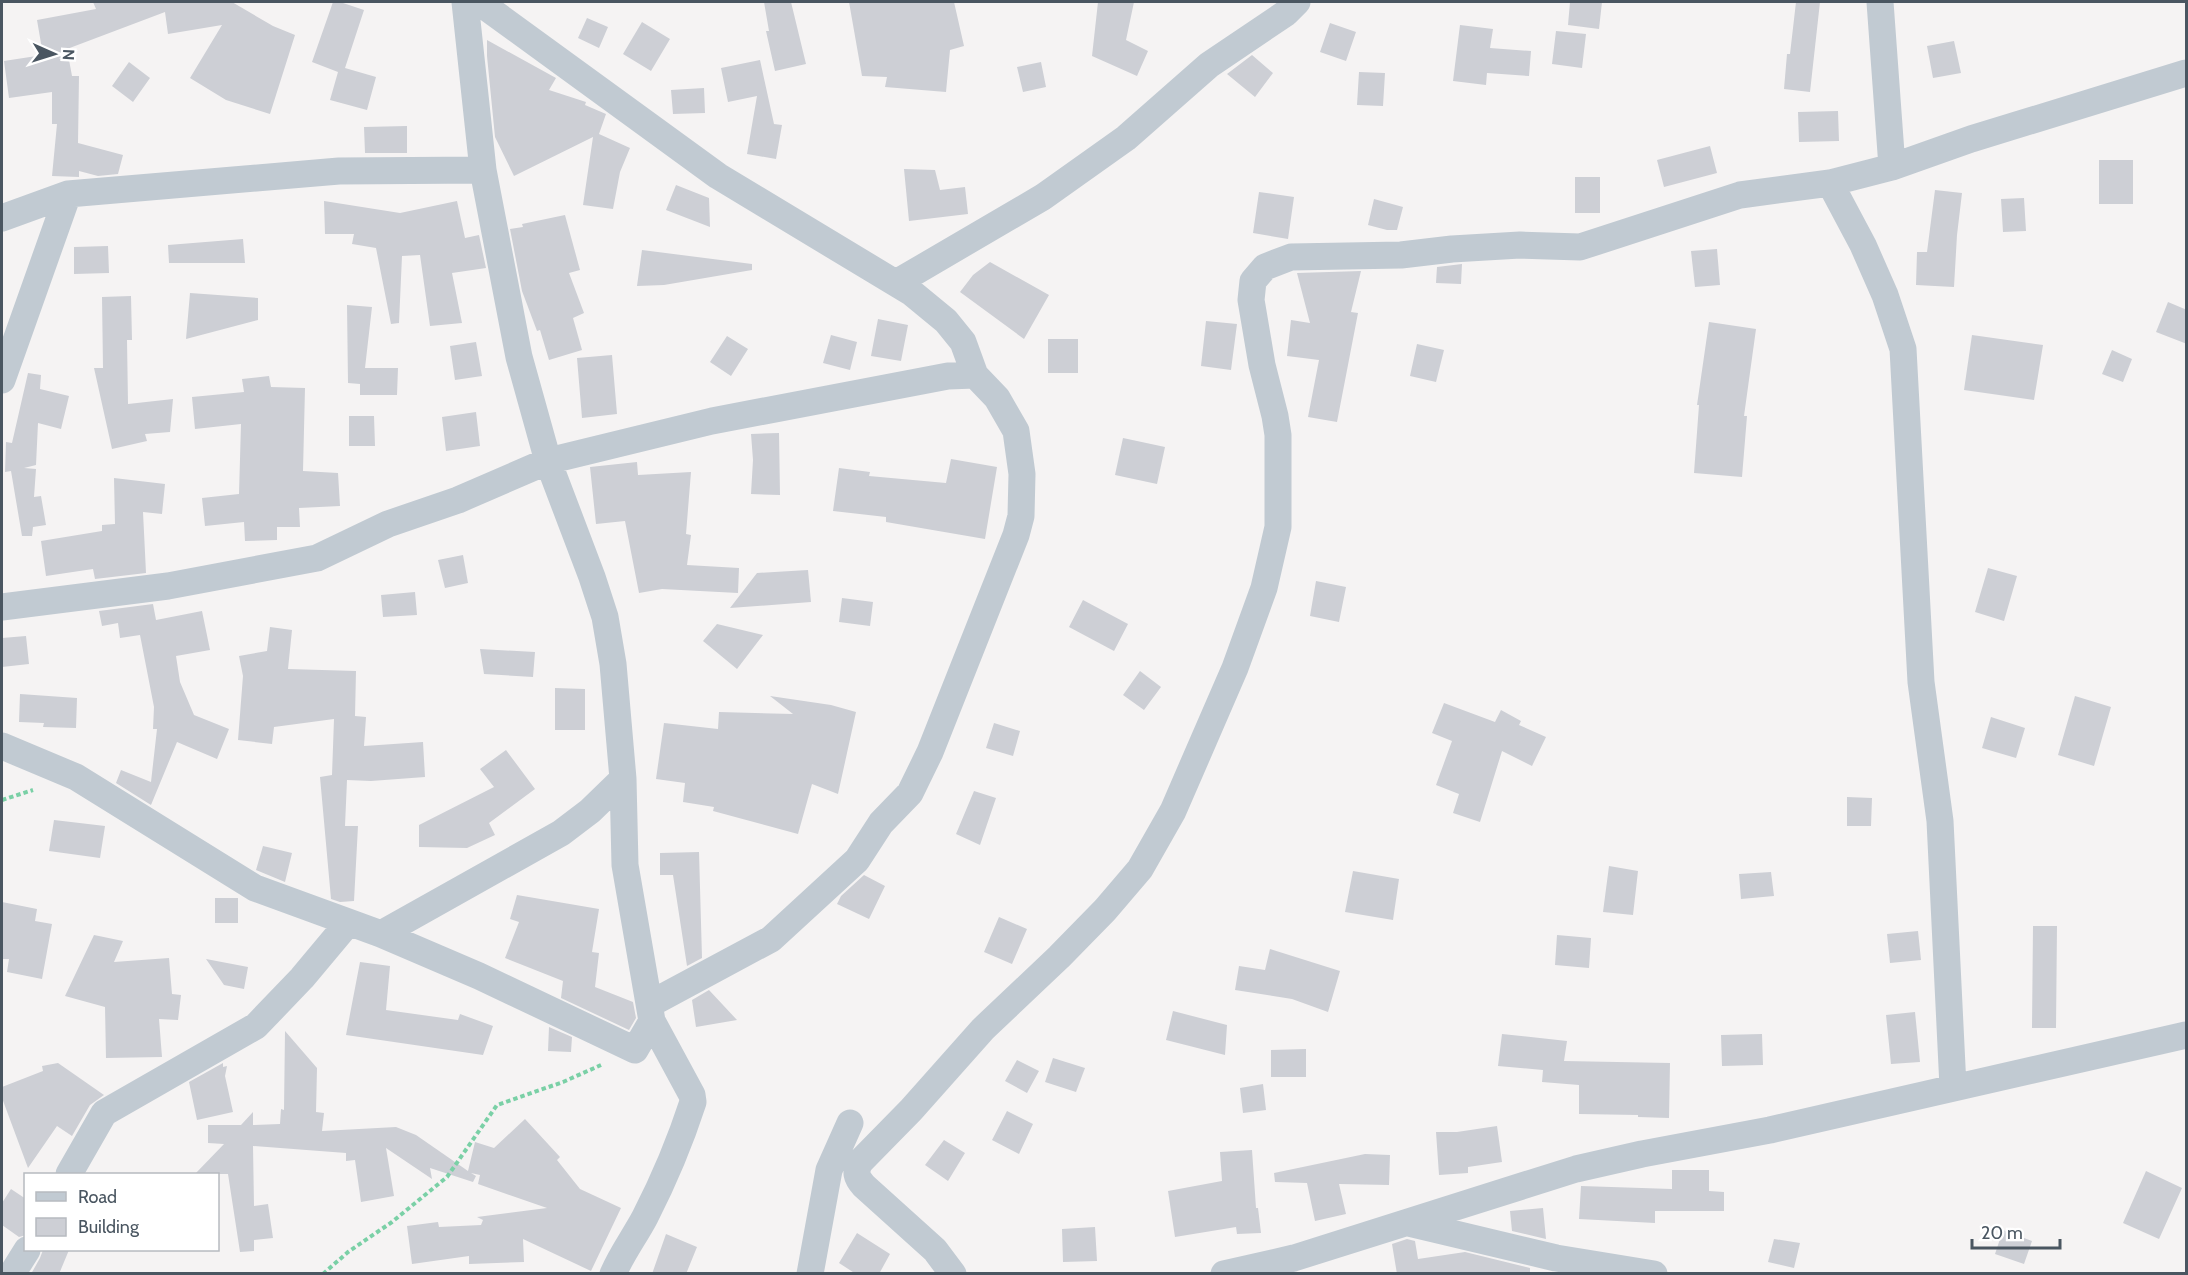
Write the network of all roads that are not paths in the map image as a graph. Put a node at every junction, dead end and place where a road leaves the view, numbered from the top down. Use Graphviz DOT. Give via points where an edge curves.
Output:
graph roads {
  1 [pos="465,2"];
  2 [pos="479,2"];
  3 [pos="1297,2"];
  4 [pos="1880,2"];
  5 [pos="2187,73"];
  6 [pos="1892,167"];
  7 [pos="483,170"];
  8 [pos="1830,183"];
  9 [pos="68,194"];
  10 [pos="2,218"];
  11 [pos="896,284"];
  12 [pos="975,375"];
  13 [pos="2,380"];
  14 [pos="548,461"];
  15 [pos="2,607"];
  16 [pos="2,746"];
  17 [pos="623,778"];
  18 [pos="348,923"];
  19 [pos="381,934"];
  20 [pos="651,1013"];
  21 [pos="2187,1035"];
  22 [pos="1953,1087"];
  23 [pos="850,1124"];
  24 [pos="70,1173"];
  25 [pos="1408,1223"];
  26 [pos="26,1251"];
  27 [pos="12,1274"];
  28 [pos="614,1274"];
  29 [pos="810,1274"];
  30 [pos="953,1274"];
  31 [pos="1224,1274"];
  32 [pos="1654,1274"];
  1 -- 7 [label="street"];
  2 -- 11 [label="street" via="718,176"];
  3 -- 11 [label="street" via="1209,65 1126,138 1043,197"];
  4 -- 6 [label="street"];
  5 -- 6 [label="street"];
  6 -- 8 [label="street"];
  7 -- 9 [label="street" via="339,171"];
  7 -- 14 [label="street" via="519,357"];
  8 -- 22 [label="street" via="1885,295 1903,349 1921,682 1940,821"];
  8 -- 30 [label="street" via="1740,195 1580,247 1520,245 1401,255 1291,257 1265,267 1253,281 1251,300 1278,435 1278,527 1264,588 1235,668 1173,811 1140,869 1105,910 983,1029 856,1170 864,1186 935,1250"];
  9 -- 10 [label="street"];
  9 -- 13 [label="street"];
  11 -- 12 [label="street" via="946,321 963,342"];
  12 -- 14 [label="street" via="948,376 712,421"];
  12 -- 20 [label="street" via="998,398 1016,431 1022,474 1021,516 930,752 910,793 881,823 857,860 771,939"];
  14 -- 15 [label="street" via="458,500 388,524 317,558 168,586"];
  14 -- 17 [label="street" via="605,617"];
  16 -- 18 [label="street" via="76,777 255,888"];
  17 -- 19 [label="street" via="561,833"];
  17 -- 20 [label="street" via="624,864"];
  18 -- 19 [label="street"];
  18 -- 24 [label="street" via="256,1026 104,1113"];
  19 -- 20 [label="street" via="635,1050"];
  20 -- 28 [label="street" via="693,1102 675,1156"];
  21 -- 22 [label="street"];
  22 -- 25 [label="street" via="1770,1130 1576,1169"];
  23 -- 29 [label="street" via="829,1170"];
  25 -- 31 [label="street" via="1294,1258"];
  25 -- 32 [label="street" via="1556,1258"];
  26 -- 27 [label="street"];
}
